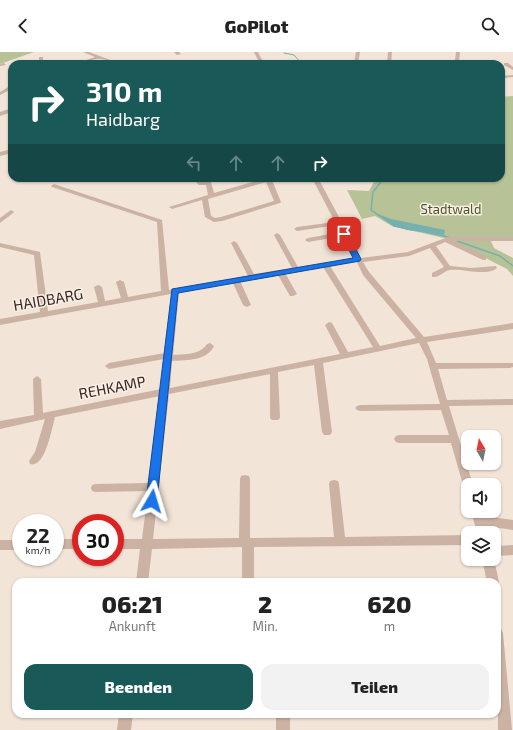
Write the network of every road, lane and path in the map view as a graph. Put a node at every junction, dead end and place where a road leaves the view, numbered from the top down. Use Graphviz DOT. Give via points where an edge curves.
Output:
graph roads {
  1 [pos="85,52"];
  2 [pos="139,52"];
  3 [pos="145,52"];
  4 [pos="99,57"];
  5 [pos="90,60"];
  6 [pos="108,60"];
  7 [pos="506,64"];
  8 [pos="513,69"];
  9 [pos="199,182"];
  10 [pos="260,182"];
  11 [pos="272,182"];
  12 [pos="317,182"];
  13 [pos="54,186"];
  14 [pos="208,196"];
  15 [pos="172,207"];
  16 [pos="11,212"];
  17 [pos="0,221"];
  18 [pos="339,223"];
  19 [pos="297,229"];
  20 [pos="344,234"];
  21 [pos="277,235"];
  22 [pos="513,239"];
  23 [pos="308,240"];
  24 [pos="446,240"];
  25 [pos="234,243"];
  26 [pos="0,245"];
  27 [pos="431,246"];
  28 [pos="483,258"];
  29 [pos="357,259"];
  30 [pos="325,264"];
  31 [pos="448,268"];
  32 [pos="492,268"];
  33 [pos="296,269"];
  34 [pos="280,272"];
  35 [pos="435,275"];
  36 [pos="252,277"];
  37 [pos="236,280"];
  38 [pos="120,282"];
  39 [pos="98,287"];
  40 [pos="170,292"];
  41 [pos="293,294"];
  42 [pos="125,300"];
  43 [pos="102,304"];
  44 [pos="247,305"];
  45 [pos="44,314"];
  46 [pos="0,322"];
  47 [pos="329,326"];
  48 [pos="513,326"];
  49 [pos="422,340"];
  50 [pos="210,346"];
  51 [pos="378,349"];
  52 [pos="168,356"];
  53 [pos="346,356"];
  54 [pos="318,361"];
  55 [pos="510,365"];
  56 [pos="109,366"];
  57 [pos="433,366"];
  58 [pos="274,370"];
  59 [pos="37,379"];
  60 [pos="165,392"];
  61 [pos="513,402"];
  62 [pos="444,405"];
  63 [pos="360,408"];
  64 [pos="51,414"];
  65 [pos="39,417"];
  66 [pos="275,418"];
  67 [pos="0,424"];
  68 [pos="327,432"];
  69 [pos="399,439"];
  70 [pos="454,439"];
  71 [pos="34,461"];
  72 [pos="466,478"];
  73 [pos="245,479"];
  74 [pos="334,484"];
  75 [pos="153,486"];
  76 [pos="96,488"];
  77 [pos="486,518"];
  78 [pos="513,524"];
  79 [pos="461,540"];
  80 [pos="340,541"];
  81 [pos="246,542"];
  82 [pos="146,543"];
  83 [pos="124,544"];
  84 [pos="0,545"];
  85 [pos="12,545"];
  86 [pos="513,550"];
  87 [pos="501,551"];
  88 [pos="490,566"];
  89 [pos="142,578"];
  90 [pos="248,578"];
  91 [pos="492,578"];
  92 [pos="501,684"];
  93 [pos="126,718"];
  94 [pos="283,718"];
  95 [pos="124,730"];
  96 [pos="284,730"];
  97 [pos="505,730"];
  1 -- 4 [label="street"];
  2 -- 3 [label="street"];
  4 -- 5 [label="street"];
  4 -- 6 [label="street"];
  7 -- 8 [label="street"];
  9 -- 14 [label="street" via="209,183"];
  10 -- 14 [label="street"];
  11 -- 14 [label="street" via="278,202 222,219 214,220 208,217"];
  12 -- 18 [label="street"];
  13 -- 40 [label="street" via="160,221"];
  14 -- 15 [label="street"];
  16 -- 17 [label="street"];
  18 -- 19 [label="street"];
  18 -- 20 [label="street"];
  20 -- 23 [label="street"];
  20 -- 29 [label="street"];
  21 -- 33 [label="street"];
  22 -- 24 [label="street, HAIDBARG"];
  24 -- 27 [label="street, HAIDBARG"];
  24 -- 28 [label="street"];
  25 -- 36 [label="street"];
  26 -- 45 [label="street" via="38,254"];
  27 -- 29 [label="street, HAIDBARG" via="409,254"];
  27 -- 31 [label="street"];
  29 -- 30 [label="street, HAIDBARG"];
  29 -- 49 [label="street"];
  30 -- 33 [label="street, HAIDBARG"];
  30 -- 51 [label="street"];
  31 -- 32 [label="street"];
  31 -- 35 [label="street"];
  33 -- 34 [label="street, HAIDBARG"];
  34 -- 36 [label="street, HAIDBARG"];
  34 -- 41 [label="street"];
  36 -- 37 [label="street, HAIDBARG"];
  37 -- 40 [label="street, HAIDBARG"];
  37 -- 44 [label="street"];
  38 -- 42 [label="street"];
  39 -- 43 [label="street, HAIDBARG"];
  40 -- 42 [label="street, HAIDBARG"];
  40 -- 52 [label="street"];
  42 -- 43 [label="street, HAIDBARG"];
  43 -- 45 [label="street, HAIDBARG"];
  45 -- 46 [label="street, HAIDBARG"];
  47 -- 53 [label="street"];
  48 -- 49 [label="street, REHKAMP"];
  49 -- 51 [label="street, REHKAMP"];
  49 -- 57 [label="street"];
  50 -- 52 [label="street" via="208,350 196,356"];
  51 -- 53 [label="street, REHKAMP"];
  52 -- 56 [label="street"];
  52 -- 60 [label="street"];
  53 -- 54 [label="street, REHKAMP"];
  54 -- 58 [label="street, REHKAMP"];
  54 -- 68 [label="street"];
  55 -- 57 [label="street"];
  57 -- 62 [label="street"];
  58 -- 60 [label="street, REHKAMP"];
  58 -- 66 [label="street"];
  59 -- 65 [label="street"];
  60 -- 64 [label="street, REHKAMP"];
  60 -- 75 [label="street"];
  61 -- 62 [label="street"];
  62 -- 63 [label="street"];
  62 -- 70 [label="street"];
  64 -- 65 [label="street, REHKAMP"];
  64 -- 71 [label="street" via="40,453"];
  65 -- 67 [label="street, REHKAMP"];
  69 -- 70 [label="street"];
  70 -- 72 [label="street"];
  73 -- 81 [label="street"];
  74 -- 80 [label="street"];
  75 -- 76 [label="street"];
  75 -- 82 [label="street"];
  77 -- 78 [label="street"];
  79 -- 80 [label="street"];
  80 -- 81 [label="street"];
  81 -- 82 [label="street"];
  81 -- 90 [label="street"];
  82 -- 83 [label="street"];
  82 -- 89 [label="street"];
  84 -- 85 [label="street"];
  86 -- 87 [label="street"];
  88 -- 91 [label="street"];
  92 -- 97 [label="street"];
  93 -- 95 [label="street"];
  94 -- 96 [label="street"];
}
